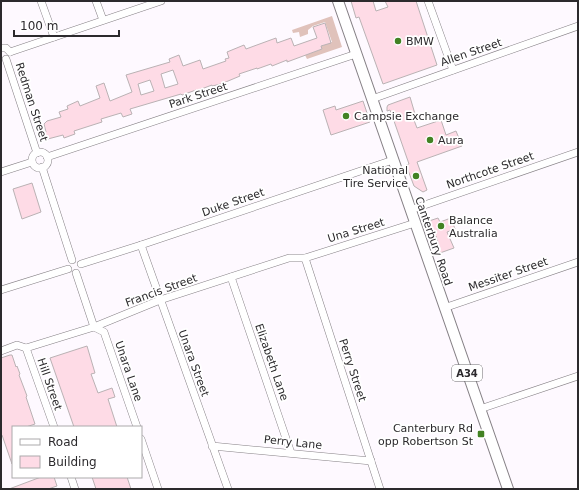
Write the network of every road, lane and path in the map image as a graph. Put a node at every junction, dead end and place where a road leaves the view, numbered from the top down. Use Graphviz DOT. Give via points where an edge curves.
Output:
graph roads {
  1 [pos="41,1"];
  2 [pos="96,1"];
  3 [pos="161,1"];
  4 [pos="338,1"];
  5 [pos="428,1"];
  6 [pos="153,2"];
  7 [pos="103,20"];
  8 [pos="578,26"];
  9 [pos="54,37"];
  10 [pos="4,47"];
  11 [pos="356,54"];
  12 [pos="4,59"];
  13 [pos="453,70"];
  14 [pos="372,99"];
  15 [pos="37,152"];
  16 [pos="578,152"];
  17 [pos="47,157"];
  18 [pos="393,160"];
  19 [pos="32,162"];
  20 [pos="42,167"];
  21 [pos="1,172"];
  22 [pos="410,210"];
  23 [pos="415,223"];
  24 [pos="142,245"];
  25 [pos="305,258"];
  26 [pos="72,260"];
  27 [pos="578,262"];
  28 [pos="81,264"];
  29 [pos="68,269"];
  30 [pos="76,273"];
  31 [pos="231,277"];
  32 [pos="1,290"];
  33 [pos="160,300"];
  34 [pos="444,308"];
  35 [pos="94,327"];
  36 [pos="26,348"];
  37 [pos="1,351"];
  38 [pos="578,376"];
  39 [pos="480,409"];
  40 [pos="54,426"];
  41 [pos="137,426"];
  42 [pos="142,442"];
  43 [pos="212,446"];
  44 [pos="292,453"];
  45 [pos="371,461"];
  46 [pos="71,478"];
  47 [pos="75,489"];
  48 [pos="158,489"];
  49 [pos="228,489"];
  50 [pos="380,489"];
  51 [pos="508,489"];
  1 -- 9 [label="street"];
  2 -- 7 [label="street"];
  3 -- 6 [label="street"];
  4 -- 11 [label="highway, Canterbury Road / A34"];
  5 -- 13 [label="street"];
  6 -- 7 [label="street"];
  7 -- 9 [label="street"];
  8 -- 13 [label="street, Allen Street"];
  9 -- 10 [label="street"];
  10 -- 12 [label="street" via="9,57"];
  11 -- 14 [label="highway, Canterbury Road / A34"];
  11 -- 17 [label="street, Park Street"];
  12 -- 15 [label="street, Redman Street"];
  13 -- 14 [label="street, Allen Street"];
  14 -- 18 [label="highway, Canterbury Road / A34"];
  15 -- 17 [label="street" via="44,153"];
  15 -- 19 [label="street"];
  16 -- 22 [label="street, Northcote Street"];
  17 -- 20 [label="street" via="46,164"];
  18 -- 22 [label="highway, Canterbury Road / A34"];
  18 -- 24 [label="street, Duke Street"];
  19 -- 20 [label="street" via="35,166"];
  19 -- 21 [label="street"];
  20 -- 26 [label="street"];
  22 -- 23 [label="highway, Canterbury Road / A34"];
  23 -- 25 [label="street, Una Street"];
  23 -- 34 [label="highway, Canterbury Road / A34"];
  24 -- 28 [label="street, Duke Street"];
  24 -- 33 [label="street, Unara Street"];
  25 -- 31 [label="street, Francis Street" via="289,258"];
  25 -- 45 [label="street, Perry Street"];
  26 -- 28 [label="street"];
  26 -- 29 [label="street" via="68,263"];
  27 -- 34 [label="street, Messiter Street"];
  28 -- 30 [label="street"];
  29 -- 30 [label="street"];
  29 -- 32 [label="street"];
  30 -- 35 [label="street"];
  31 -- 33 [label="street, Francis Street"];
  31 -- 44 [label="street, Elizabeth Lane"];
  33 -- 35 [label="street, Francis Street"];
  33 -- 43 [label="street, Unara Street"];
  34 -- 39 [label="highway, Canterbury Road / A34"];
  35 -- 36 [label="street, Francis Street"];
  35 -- 41 [label="street, Unara Lane" via="104,332"];
  36 -- 37 [label="street, Francis Street" via="17,345"];
  36 -- 40 [label="street, Hill Street"];
  38 -- 39 [label="street"];
  39 -- 51 [label="highway, Canterbury Road / A34"];
  42 -- 48 [label="street"];
  43 -- 44 [label="street, Perry Lane"];
  43 -- 49 [label="street, Unara Street"];
  44 -- 45 [label="street, Perry Lane"];
  45 -- 50 [label="street, Perry Street"];
  46 -- 47 [label="street"];
}
